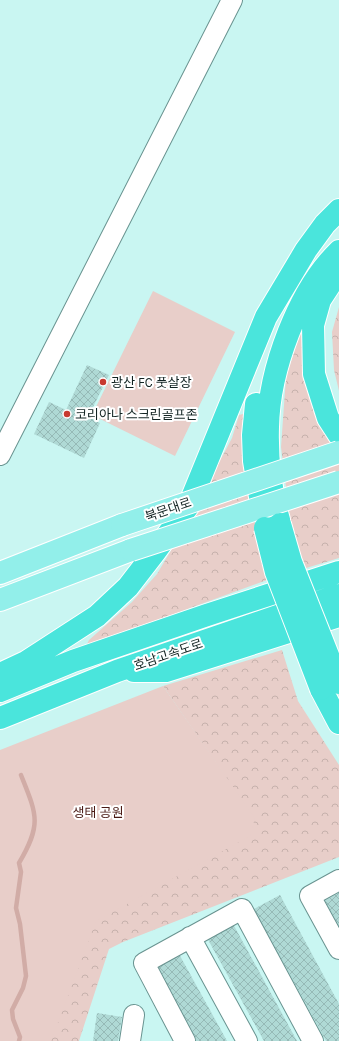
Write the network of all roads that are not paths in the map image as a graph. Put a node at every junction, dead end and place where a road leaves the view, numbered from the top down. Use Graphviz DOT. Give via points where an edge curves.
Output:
graph roads {
  1 [pos="232,0"];
  2 [pos="339,210"];
  3 [pos="339,251"];
  4 [pos="292,272"];
  5 [pos="339,272"];
  6 [pos="339,435"];
  7 [pos="339,452"];
  8 [pos="0,455"];
  9 [pos="339,482"];
  10 [pos="273,526"];
  11 [pos="339,572"];
  12 [pos="0,573"];
  13 [pos="339,595"];
  14 [pos="0,600"];
  15 [pos="339,616"];
  16 [pos="117,671"];
  17 [pos="0,674"];
  18 [pos="330,686"];
  19 [pos="0,691"];
  20 [pos="0,718"];
  21 [pos="339,723"];
  22 [pos="339,880"];
  23 [pos="190,936"];
  24 [pos="339,949"];
  25 [pos="134,1015"];
  26 [pos="130,1041"];
  27 [pos="184,1041"];
  28 [pos="247,1041"];
  29 [pos="313,1041"];
  1 -- 8 [label="street"];
  2 -- 4 [label="highway" via="325,224"];
  3 -- 10 [label="highway" via="304,298 285,341 273,386 268,426 275,502"];
  4 -- 10 [label="highway" via="262,366 252,435 254,461"];
  4 -- 17 [label="highway" via="266,317 189,505 128,587 97,616 26,662"];
  5 -- 6 [label="highway" via="320,300 313,325 314,374 328,418"];
  7 -- 12 [label="main road, 북문대로, bridge" via="122,524"];
  9 -- 14 [label="main road, 북문대로, bridge" via="131,550"];
  10 -- 18 [label="highway, bridge" via="291,562"];
  11 -- 19 [label="highway, 호남고속도로" via="88,656"];
  13 -- 16 [label="highway, 호남고속도로"];
  15 -- 16 [label="highway" via="166,671"];
  16 -- 20 [label="highway, 호남고속도로"];
  18 -- 21 [label="highway"];
  22 -- 24 [label="street" via="310,896"];
  23 -- 27 [label="street" via="144,962"];
  23 -- 28 [label="street"];
  23 -- 29 [label="street" via="242,909"];
  25 -- 26 [label="street"];
}
